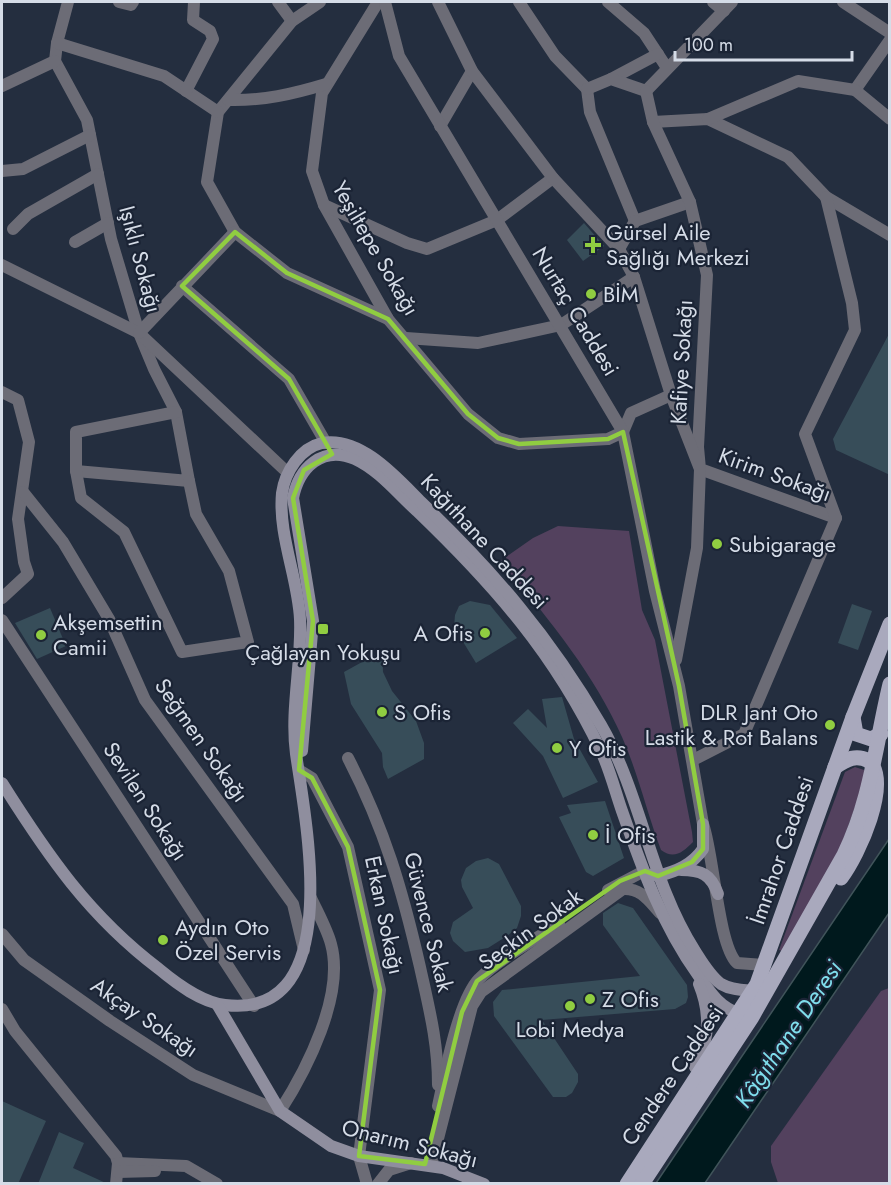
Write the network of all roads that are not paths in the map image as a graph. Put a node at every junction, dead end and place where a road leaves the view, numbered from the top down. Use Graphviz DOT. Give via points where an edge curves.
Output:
graph roads {
  1 [pos="68,2"];
  2 [pos="119,2"];
  3 [pos="133,2"];
  4 [pos="194,2"];
  5 [pos="278,2"];
  6 [pos="320,2"];
  7 [pos="378,2"];
  8 [pos="385,2"];
  9 [pos="438,2"];
  10 [pos="519,2"];
  11 [pos="608,2"];
  12 [pos="713,2"];
  13 [pos="843,2"];
  14 [pos="728,6"];
  15 [pos="292,21"];
  16 [pos="890,33"];
  17 [pos="890,40"];
  18 [pos="57,43"];
  19 [pos="658,54"];
  20 [pos="55,61"];
  21 [pos="667,68"];
  22 [pos="472,71"];
  23 [pos="611,79"];
  24 [pos="326,84"];
  25 [pos="2,86"];
  26 [pos="588,89"];
  27 [pos="855,90"];
  28 [pos="186,91"];
  29 [pos="646,91"];
  30 [pos="228,100"];
  31 [pos="218,112"];
  32 [pos="708,119"];
  33 [pos="890,119"];
  34 [pos="653,122"];
  35 [pos="440,126"];
  36 [pos="90,135"];
  37 [pos="2,171"];
  38 [pos="98,174"];
  39 [pos="553,178"];
  40 [pos="826,197"];
  41 [pos="690,202"];
  42 [pos="324,205"];
  43 [pos="497,220"];
  44 [pos="634,222"];
  45 [pos="108,223"];
  46 [pos="13,229"];
  47 [pos="235,232"];
  48 [pos="890,235"];
  49 [pos="75,242"];
  50 [pos="619,249"];
  51 [pos="2,265"];
  52 [pos="634,277"];
  53 [pos="182,286"];
  54 [pos="388,319"];
  55 [pos="561,325"];
  56 [pos="139,333"];
  57 [pos="406,338"];
  58 [pos="2,392"];
  59 [pos="671,395"];
  60 [pos="176,412"];
  61 [pos="623,432"];
  62 [pos="326,443"];
  63 [pos="331,456"];
  64 [pos="700,469"];
  65 [pos="76,471"];
  66 [pos="293,476"];
  67 [pos="189,481"];
  68 [pos="23,492"];
  69 [pos="836,518"];
  70 [pos="688,594"];
  71 [pos="2,598"];
  72 [pos="660,608"];
  73 [pos="2,620"];
  74 [pos="890,624"];
  75 [pos="675,664"];
  76 [pos="890,684"];
  77 [pos="853,717"];
  78 [pos="881,734"];
  79 [pos="348,758"];
  80 [pos="693,760"];
  81 [pos="875,764"];
  82 [pos="835,767"];
  83 [pos="299,770"];
  84 [pos="2,783"];
  85 [pos="703,824"];
  86 [pos="679,870"];
  87 [pos="644,871"];
  88 [pos="658,876"];
  89 [pos="718,894"];
  90 [pos="311,898"];
  91 [pos="663,917"];
  92 [pos="2,934"];
  93 [pos="304,951"];
  94 [pos="765,965"];
  95 [pos="693,969"];
  96 [pos="754,991"];
  97 [pos="217,1004"];
  98 [pos="254,1006"];
  99 [pos="2,1009"];
  100 [pos="746,1016"];
  101 [pos="2,1021"];
  102 [pos="15,1031"];
  103 [pos="688,1090"];
  104 [pos="439,1104"];
  105 [pos="280,1111"];
  106 [pos="359,1156"];
  107 [pos="423,1164"];
  108 [pos="117,1173"];
  109 [pos="205,1184"];
  110 [pos="217,1184"];
  111 [pos="367,1184"];
  112 [pos="378,1184"];
  113 [pos="484,1184"];
  114 [pos="627,1184"];
  115 [pos="642,1184"];
  1 -- 18 [label="street"];
  2 -- 3 [label="street"];
  4 -- 28 [label="street" via="193,20 210,31 213,39"];
  5 -- 15 [label="street"];
  6 -- 15 [label="street"];
  7 -- 24 [label="street, Yeşiltepe Sokağı"];
  8 -- 35 [label="street, Nurtaç Caddesi" via="399,56"];
  9 -- 22 [label="street"];
  10 -- 26 [label="street" via="555,56"];
  11 -- 19 [label="street" via="644,33"];
  12 -- 14 [label="street"];
  13 -- 16 [label="street"];
  14 -- 21 [label="street"];
  15 -- 30 [label="street"];
  17 -- 27 [label="street"];
  18 -- 20 [label="street"];
  18 -- 28 [label="street" via="164,76"];
  19 -- 21 [label="street"];
  19 -- 23 [label="street"];
  20 -- 25 [label="street"];
  20 -- 36 [label="street, Işıklı Sokağı" via="87,120"];
  21 -- 29 [label="street"];
  22 -- 35 [label="street"];
  22 -- 39 [label="street"];
  23 -- 26 [label="street"];
  23 -- 29 [label="street"];
  24 -- 30 [label="street" via="255,101"];
  24 -- 42 [label="street, Yeşiltepe Sokağı" via="312,171"];
  26 -- 44 [label="street" via="590,111"];
  27 -- 32 [label="street" via="798,81"];
  27 -- 33 [label="street"];
  28 -- 31 [label="street"];
  29 -- 34 [label="street, Kafiye Sokağı"];
  30 -- 31 [label="street"];
  31 -- 47 [label="street" via="207,182"];
  32 -- 34 [label="street"];
  32 -- 40 [label="street" via="788,157"];
  34 -- 41 [label="street, Kafiye Sokağı"];
  35 -- 43 [label="street, Nurtaç Caddesi"];
  36 -- 37 [label="street" via="24,169"];
  36 -- 38 [label="street, Işıklı Sokağı"];
  38 -- 45 [label="street, Işıklı Sokağı"];
  38 -- 46 [label="street" via="28,214"];
  39 -- 43 [label="street"];
  39 -- 50 [label="street"];
  40 -- 48 [label="street"];
  40 -- 69 [label="street" via="855,330 805,434"];
  41 -- 44 [label="street"];
  41 -- 64 [label="street, Kafiye Sokağı" via="707,275"];
  42 -- 43 [label="street" via="427,249"];
  42 -- 54 [label="street, Yeşiltepe Sokağı"];
  43 -- 55 [label="street, Nurtaç Caddesi"];
  44 -- 50 [label="street"];
  45 -- 49 [label="street"];
  45 -- 56 [label="street, Işıklı Sokağı"];
  47 -- 53 [label="street"];
  47 -- 54 [label="street" via="287,273"];
  50 -- 52 [label="street"];
  51 -- 56 [label="street"];
  52 -- 55 [label="street"];
  52 -- 59 [label="street"];
  53 -- 56 [label="street"];
  53 -- 62 [label="street" via="289,379"];
  54 -- 57 [label="street, Yeşiltepe Sokağı"];
  55 -- 57 [label="street" via="478,343"];
  55 -- 61 [label="street, Nurtaç Caddesi"];
  56 -- 60 [label="street"];
  56 -- 66 [label="street, Işıklı Sokağı"];
  57 -- 61 [label="street, Yeşiltepe Sokağı" via="468,414 498,438 519,444 608,440"];
  58 -- 68 [label="street" via="18,400 29,442"];
  59 -- 61 [label="street" via="631,413"];
  59 -- 64 [label="street"];
  60 -- 65 [label="street" via="76,432"];
  60 -- 67 [label="street"];
  61 -- 72 [label="street, Nurtaç Caddesi"];
  62 -- 63 [label="main road"];
  62 -- 66 [label="main road" via="303,453"];
  62 -- 88 [label="main road, Kağıthane Caddesi" via="360,451 398,479 465,544 536,625 611,744"];
  63 -- 66 [label="main road" via="309,464"];
  63 -- 87 [label="main road, Kağıthane Caddesi" via="359,461 387,483 492,586 530,632 601,751"];
  64 -- 69 [label="street, Kirim Sokağı"];
  64 -- 70 [label="street, Kafiye Sokağı" via="697,548"];
  65 -- 67 [label="street"];
  65 -- 67 [label="street" via="81,498 124,532 182,652 248,642 229,571 196,514"];
  66 -- 83 [label="main road" via="282,494 282,507 299,606 295,750"];
  68 -- 71 [label="street" via="18,519 28,574"];
  68 -- 93 [label="street, Seğmen Sokağı" via="63,542 109,619 145,700 293,904"];
  69 -- 80 [label="street" via="744,735"];
  70 -- 72 [label="street" via="676,615 666,618"];
  70 -- 75 [label="street, Kafiye Sokağı"];
  72 -- 75 [label="street, Nurtaç Caddesi"];
  73 -- 98 [label="street, Sevilen Sokağı"];
  74 -- 77 [label="main road, İmrahor Caddesi"];
  75 -- 80 [label="street, Nurtaç Caddesi"];
  76 -- 78 [label="main road"];
  77 -- 78 [label="main road" via="853,728 861,737 871,739"];
  77 -- 82 [label="main road, İmrahor Caddesi"];
  78 -- 81 [label="main road"];
  79 -- 104 [label="street, Güvence Sokak" via="391,852 409,918 438,1047"];
  80 -- 85 [label="street, Nurtaç Caddesi"];
  81 -- 82 [label="main road" via="855,757"];
  81 -- 100 [label="main road, İmrahor Caddesi" via="884,773 886,791 872,834 818,905"];
  82 -- 94 [label="main road, İmrahor Caddesi"];
  83 -- 90 [label="main road"];
  83 -- 106 [label="street, Erkan Sokağı" via="312,778 348,847 380,990"];
  84 -- 97 [label="main road" via="60,871 102,922 170,978"];
  85 -- 86 [label="main road" via="703,849"];
  85 -- 89 [label="street, Nurtaç Caddesi"];
  86 -- 88 [label="main road"];
  86 -- 89 [label="main road" via="703,872"];
  87 -- 88 [label="main road"];
  87 -- 91 [label="main road, Kağıthane Caddesi"];
  87 -- 104 [label="street, Seçkin Sokak" via="620,881 477,981 462,1012"];
  88 -- 96 [label="main road, Kağıthane Caddesi" via="681,929 714,977 727,987"];
  89 -- 94 [label="street, Nurtaç Caddesi" via="726,947 732,958 742,965"];
  90 -- 93 [label="main road"];
  90 -- 105 [label="street" via="332,945 333,992 301,1079"];
  91 -- 95 [label="main road, Kağıthane Caddesi"];
  91 -- 107 [label="street, Seçkin Sokak" via="644,894 623,889 481,992 472,1006"];
  92 -- 105 [label="street, Akçay Sokağı" via="24,960 193,1075"];
  93 -- 98 [label="main road" via="283,989"];
  94 -- 96 [label="main road, İmrahor Caddesi"];
  95 -- 100 [label="main road, Kağıthane Caddesi" via="721,1005"];
  95 -- 103 [label="main road" via="705,1002 708,1032"];
  96 -- 100 [label="main road, Cendere Caddesi"];
  97 -- 98 [label="main road"];
  97 -- 105 [label="main road, Onarım Sokağı"];
  99 -- 102 [label="street"];
  100 -- 103 [label="main road, Cendere Caddesi"];
  100 -- 115 [label="main road, Cendere Caddesi"];
  101 -- 102 [label="street"];
  102 -- 108 [label="street" via="116,1156"];
  103 -- 114 [label="main road, Cendere Caddesi"];
  104 -- 107 [label="street, Seçkin Sokak"];
  105 -- 106 [label="main road, Onarım Sokağı" via="331,1146"];
  106 -- 107 [label="main road, Onarım Sokağı"];
  106 -- 111 [label="street"];
  107 -- 112 [label="street" via="389,1170"];
  107 -- 113 [label="main road, Onarım Sokağı"];
  108 -- 109 [label="street" via="176,1172"];
  108 -- 110 [label="street" via="186,1166"];
}
